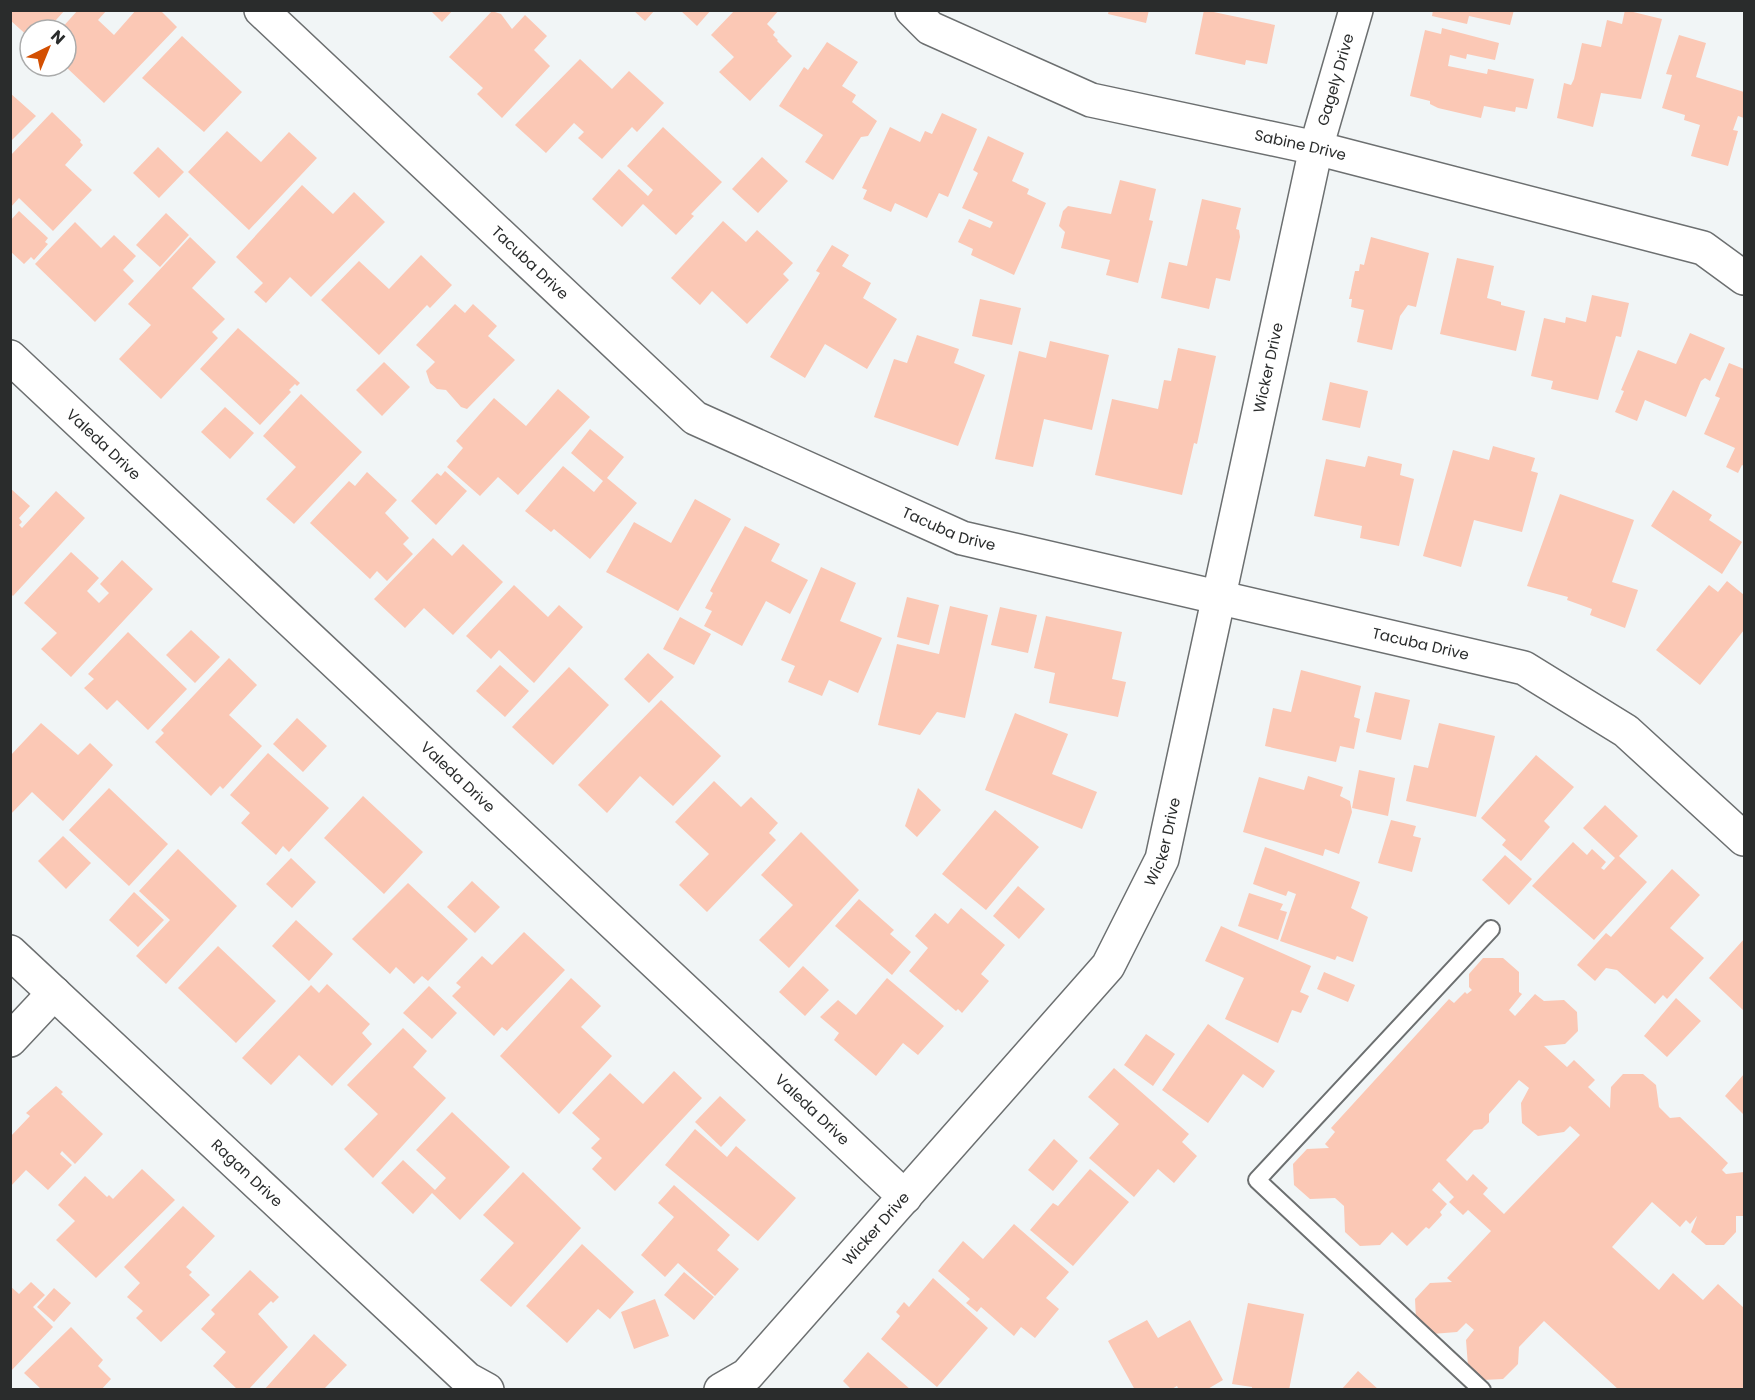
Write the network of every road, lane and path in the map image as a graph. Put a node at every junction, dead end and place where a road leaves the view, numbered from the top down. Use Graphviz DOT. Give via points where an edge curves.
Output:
graph roads {
  1 [pos="261,10"];
  2 [pos="912,10"];
  3 [pos="1356,10"];
  4 [pos="1316,148"];
  5 [pos="1744,278"];
  6 [pos="10,357"];
  7 [pos="1220,597"];
  8 [pos="1744,839"];
  9 [pos="1491,929"];
  10 [pos="10,951"];
  11 [pos="54,993"];
  12 [pos="10,1040"];
  13 [pos="905,1197"];
  14 [pos="487,1389"];
  15 [pos="721,1389"];
  16 [pos="1482,1389"];
  1 -- 7 [label="street, Tacuba Drive" via="695,418 963,538"];
  2 -- 4 [label="street, Sabine Drive" via="930,28 1091,100"];
  3 -- 4 [label="street, Gagely Drive"];
  4 -- 5 [label="street, Sabine Drive" via="1702,248"];
  4 -- 7 [label="street, Wicker Drive"];
  6 -- 13 [label="street, Valeda Drive"];
  7 -- 8 [label="street, Tacuba Drive" via="1524,668 1626,730"];
  7 -- 13 [label="street, Wicker Drive" via="1162,859 1108,966"];
  9 -- 16 [label="lane" via="1257,1180"];
  10 -- 11 [label="street, Ragan Drive"];
  11 -- 12 [label="street"];
  11 -- 14 [label="street, Ragan Drive" via="467,1379"];
  13 -- 15 [label="street, Wicker Drive" via="747,1375"];
}
